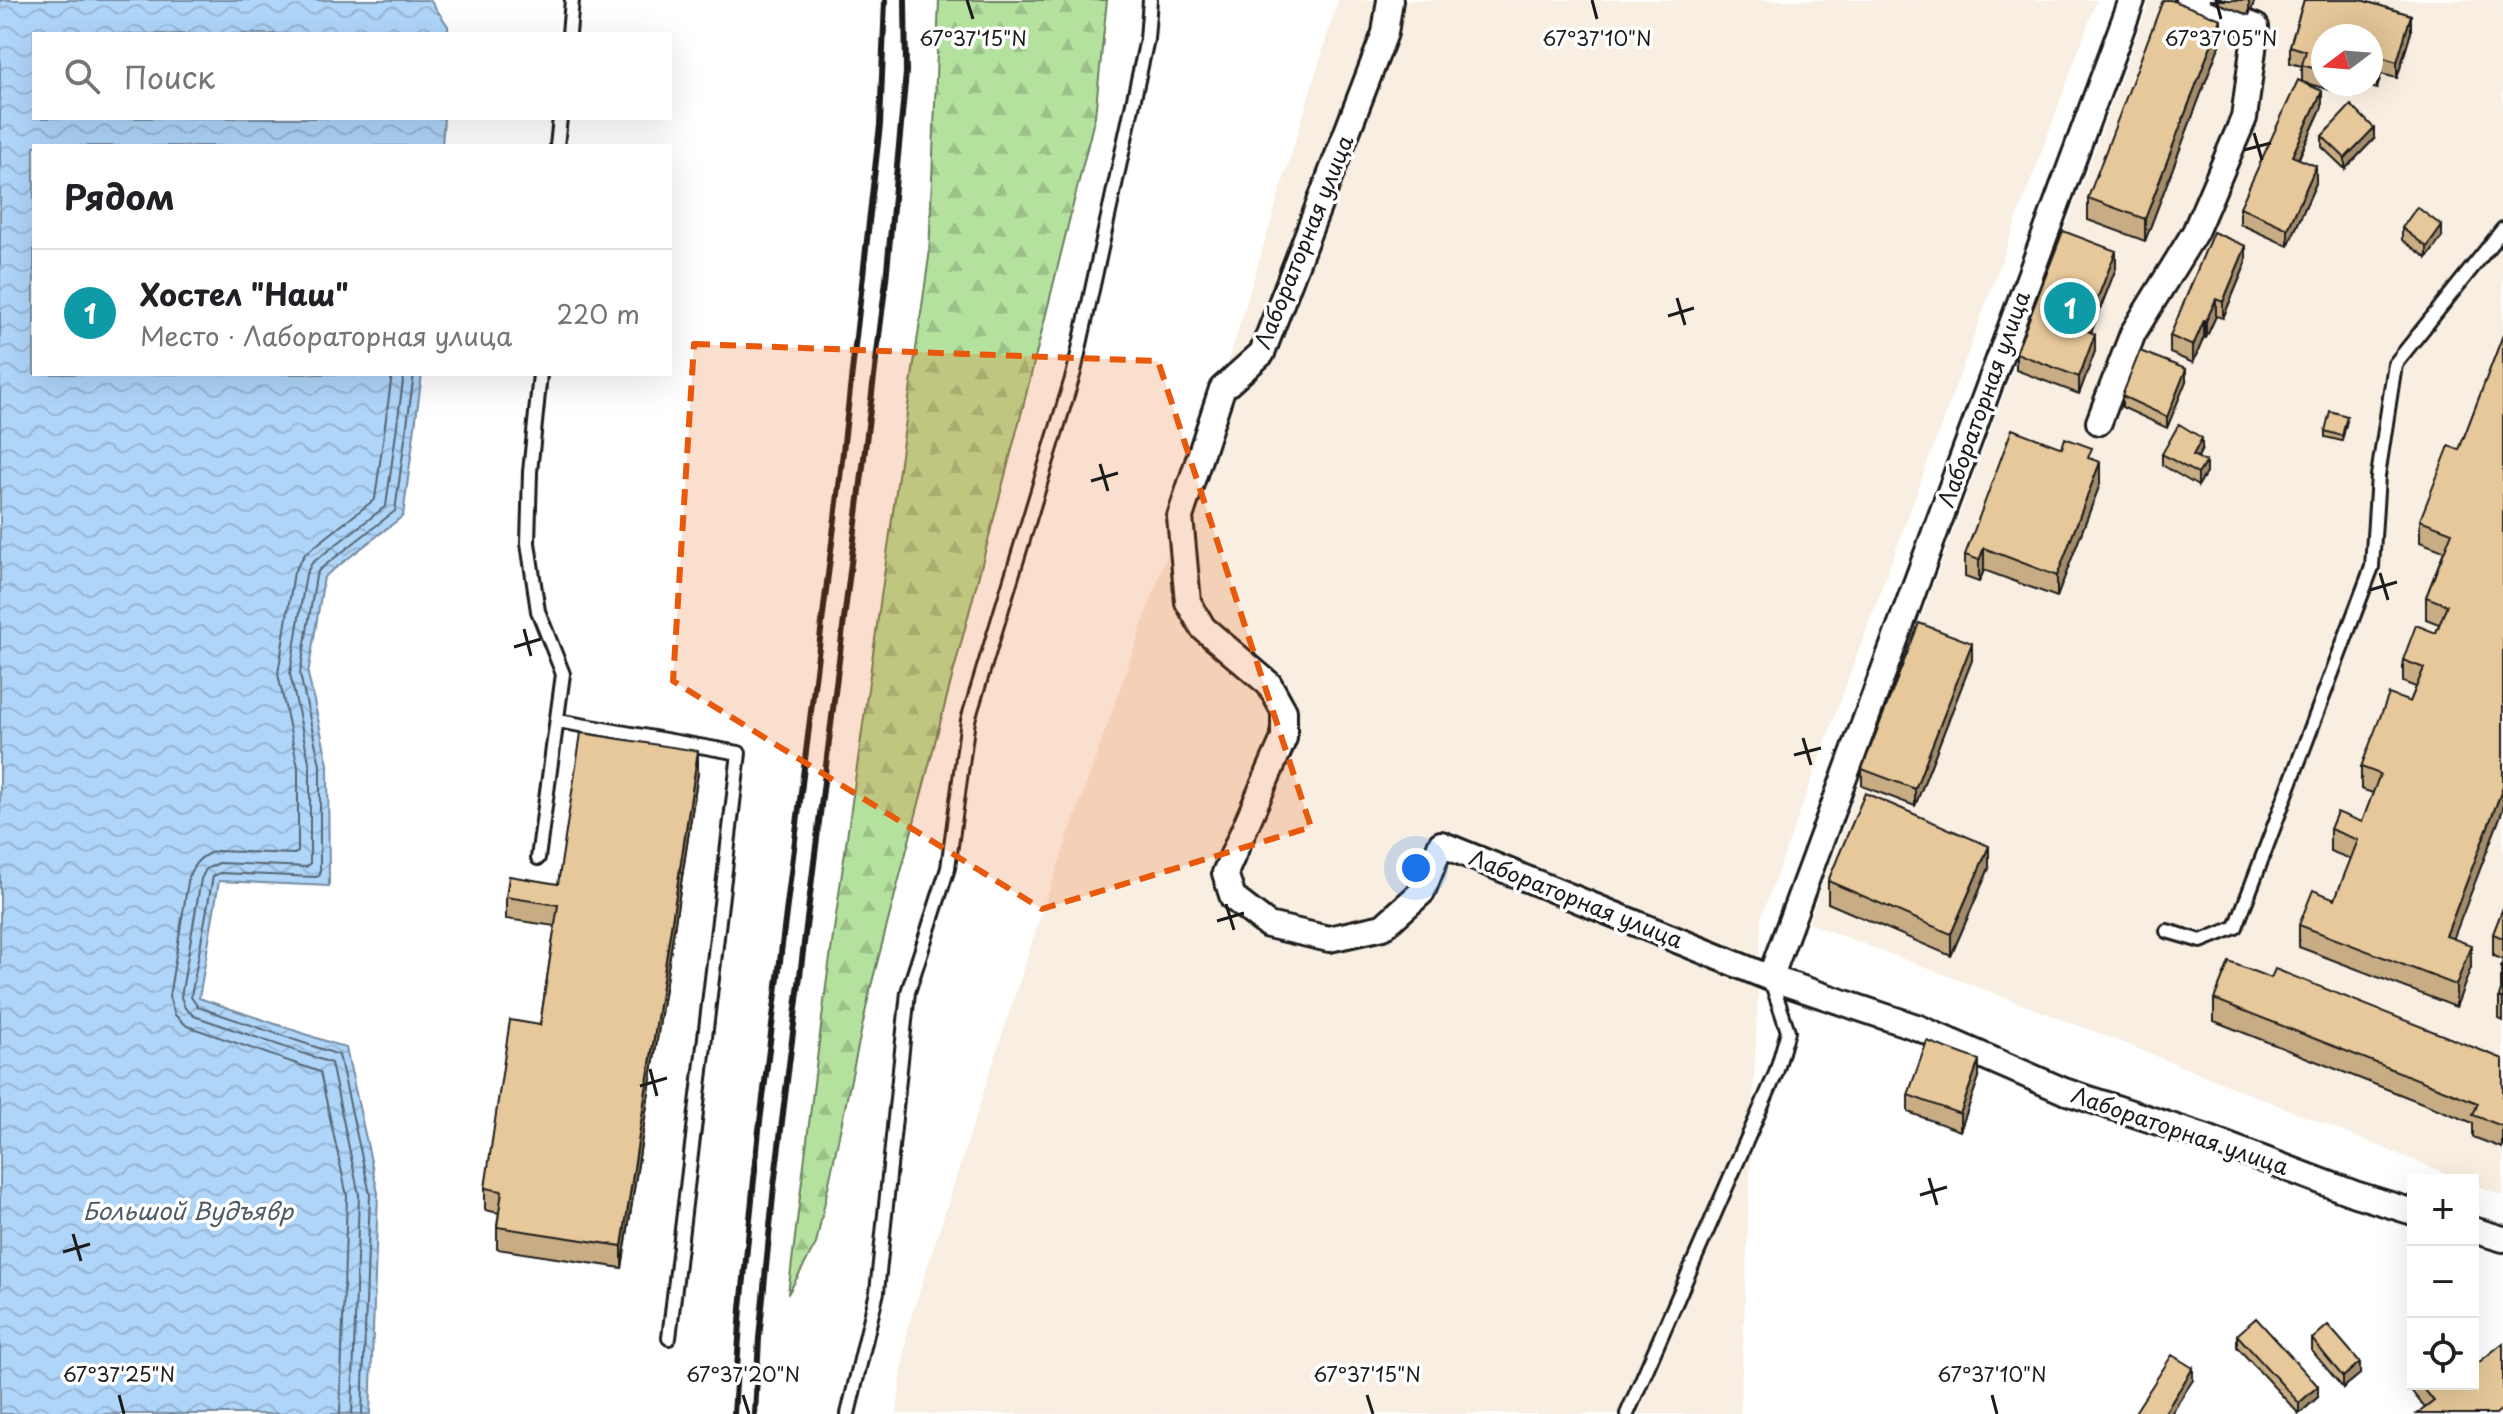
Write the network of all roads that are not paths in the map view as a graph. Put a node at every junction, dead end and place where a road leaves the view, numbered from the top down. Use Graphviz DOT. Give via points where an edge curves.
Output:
graph roads {
  1 [pos="572,0"];
  2 [pos="1150,0"];
  3 [pos="1390,0"];
  4 [pos="2132,0"];
  5 [pos="2188,0"];
  6 [pos="569,32"];
  7 [pos="560,120"];
  8 [pos="557,144"];
  9 [pos="2503,229"];
  10 [pos="540,376"];
  11 [pos="2099,422"];
  12 [pos="558,721"];
  13 [pos="538,858"];
  14 [pos="2167,931"];
  15 [pos="1770,978"];
  16 [pos="2407,1210"];
  17 [pos="2479,1232"];
  18 [pos="2503,1239"];
  19 [pos="669,1338"];
  20 [pos="848,1414"];
  21 [pos="1627,1414"];
  1 -- 6 [label="lane"];
  2 -- 20 [label="lane" via="1147,39 1074,372 968,720 948,868 908,992 877,1292"];
  3 -- 15 [label="street, Лабораторная улица" via="1385,33 1262,353 1222,389 1180,517 1188,602 1203,628 1269,684 1284,711 1284,738 1225,873 1233,898 1268,925 1329,939 1383,927 1422,892 1441,844"];
  4 -- 15 [label="street, Лабораторная улица"];
  5 -- 11 [label="street" via="2256,27 2244,118 2195,232 2133,333"];
  7 -- 8 [label="lane"];
  9 -- 14 [label="lane" via="2395,364 2378,476 2372,567 2236,927 2201,941"];
  10 -- 12 [label="lane" via="528,543 538,611 563,674"];
  12 -- 13 [label="lane"];
  12 -- 19 [label="lane" via="739,753"];
  15 -- 16 [label="street, Лабораторная улица" via="1919,1028 2064,1091"];
  15 -- 21 [label="lane" via="1788,1031 1776,1073"];
  17 -- 18 [label="street"];
}
